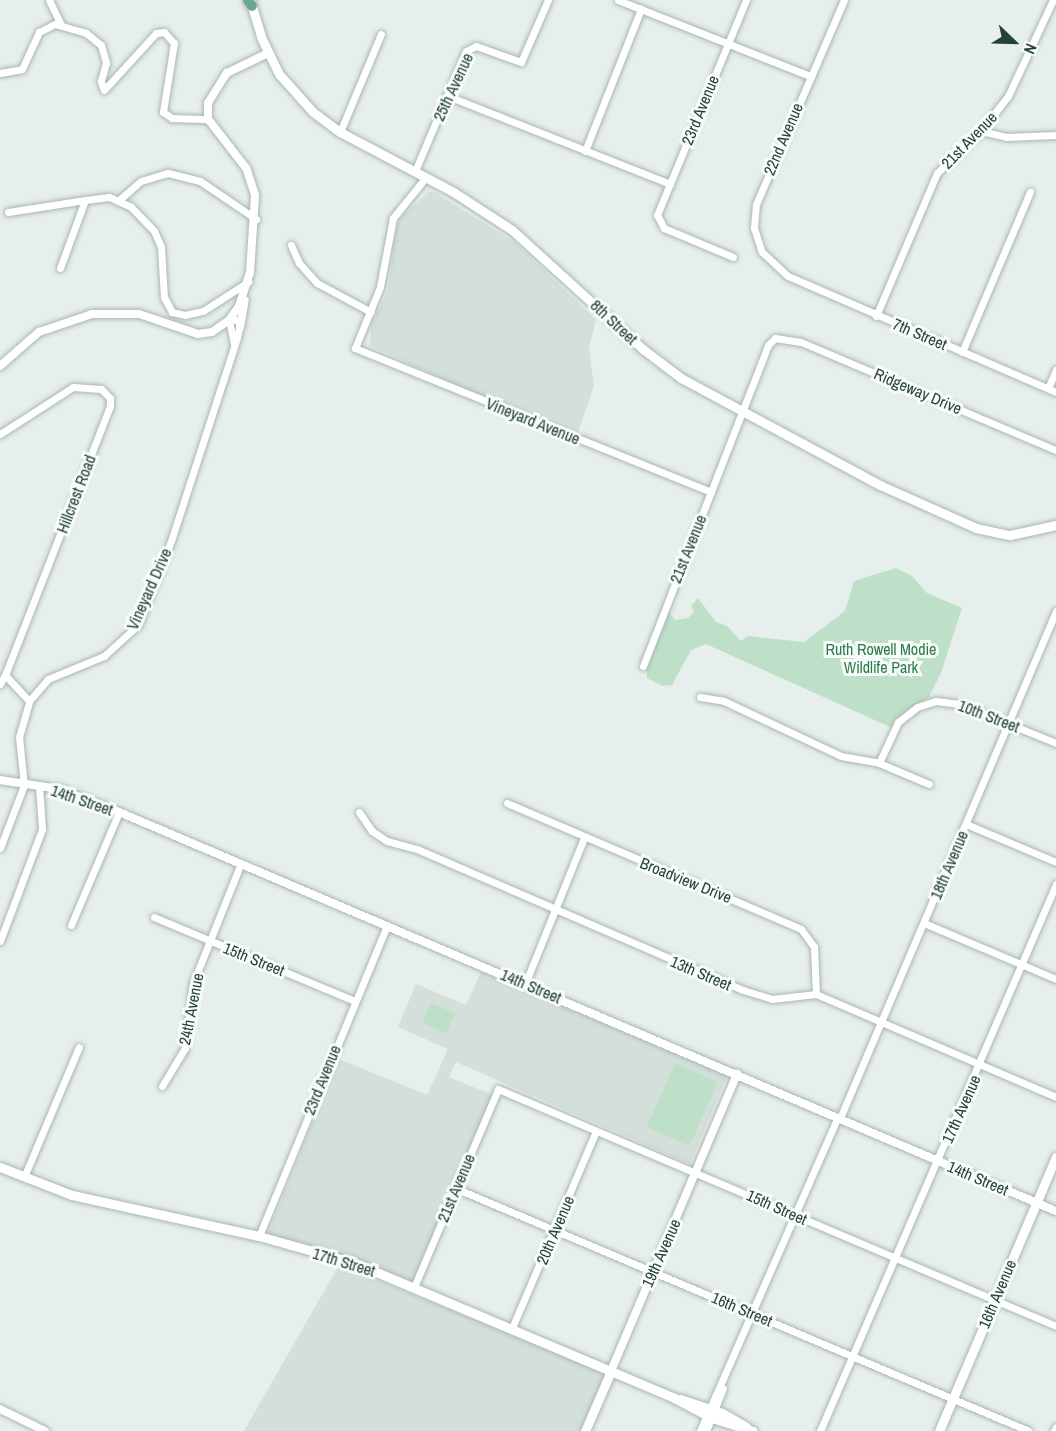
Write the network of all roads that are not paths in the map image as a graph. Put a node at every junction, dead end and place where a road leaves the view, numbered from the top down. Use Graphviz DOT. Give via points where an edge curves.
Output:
graph roads {
  1 [pos="49,0"];
  2 [pos="548,0"];
  3 [pos="618,0"];
  4 [pos="746,0"];
  5 [pos="844,0"];
  6 [pos="1053,0"];
  7 [pos="250,2"];
  8 [pos="641,9"];
  9 [pos="61,25"];
  10 [pos="381,34"];
  11 [pos="727,43"];
  12 [pos="268,53"];
  13 [pos="0,72"];
  14 [pos="810,76"];
  15 [pos="448,96"];
  16 [pos="208,119"];
  17 [pos="981,131"];
  18 [pos="340,132"];
  19 [pos="1056,135"];
  20 [pos="585,151"];
  21 [pos="415,171"];
  22 [pos="426,177"];
  23 [pos="670,184"];
  24 [pos="1030,192"];
  25 [pos="85,200"];
  26 [pos="119,200"];
  27 [pos="8,212"];
  28 [pos="256,219"];
  29 [pos="291,245"];
  30 [pos="733,257"];
  31 [pos="60,268"];
  32 [pos="784,274"];
  33 [pos="248,282"];
  34 [pos="370,312"];
  35 [pos="876,316"];
  36 [pos="230,318"];
  37 [pos="240,327"];
  38 [pos="779,336"];
  39 [pos="234,344"];
  40 [pos="962,352"];
  41 [pos="0,366"];
  42 [pos="1056,370"];
  43 [pos="1048,388"];
  44 [pos="1056,392"];
  45 [pos="743,411"];
  46 [pos="0,434"];
  47 [pos="1056,450"];
  48 [pos="711,492"];
  49 [pos="1056,525"];
  50 [pos="1056,611"];
  51 [pos="1053,625"];
  52 [pos="643,666"];
  53 [pos="5,675"];
  54 [pos="0,684"];
  55 [pos="700,697"];
  56 [pos="29,701"];
  57 [pos="1009,722"];
  58 [pos="1056,744"];
  59 [pos="879,762"];
  60 [pos="0,780"];
  61 [pos="929,784"];
  62 [pos="24,785"];
  63 [pos="39,786"];
  64 [pos="507,803"];
  65 [pos="119,812"];
  66 [pos="358,812"];
  67 [pos="966,824"];
  68 [pos="584,838"];
  69 [pos="0,848"];
  70 [pos="1056,862"];
  71 [pos="241,863"];
  72 [pos="1056,884"];
  73 [pos="554,908"];
  74 [pos="154,918"];
  75 [pos="924,923"];
  76 [pos="71,925"];
  77 [pos="387,925"];
  78 [pos="0,941"];
  79 [pos="210,941"];
  80 [pos="1023,966"];
  81 [pos="1056,979"];
  82 [pos="525,984"];
  83 [pos="816,994"];
  84 [pos="355,1001"];
  85 [pos="881,1022"];
  86 [pos="79,1047"];
  87 [pos="980,1064"];
  88 [pos="737,1074"];
  89 [pos="162,1086"];
  90 [pos="498,1089"];
  91 [pos="1056,1097"];
  92 [pos="839,1117"];
  93 [pos="596,1131"];
  94 [pos="1056,1157"];
  95 [pos="938,1161"];
  96 [pos="0,1167"];
  97 [pos="696,1172"];
  98 [pos="24,1177"];
  99 [pos="455,1188"];
  100 [pos="1036,1203"];
  101 [pos="1056,1211"];
  102 [pos="795,1215"];
  103 [pos="555,1230"];
  104 [pos="259,1236"];
  105 [pos="894,1259"];
  106 [pos="652,1271"];
  107 [pos="414,1287"];
  108 [pos="994,1300"];
  109 [pos="754,1314"];
  110 [pos="1056,1326"];
  111 [pos="512,1328"];
  112 [pos="852,1356"];
  113 [pos="611,1371"];
  114 [pos="953,1397"];
  115 [pos="0,1409"];
  116 [pos="711,1413"];
  117 [pos="751,1430"];
  118 [pos="45,1431"];
  119 [pos="585,1431"];
  120 [pos="700,1431"];
  121 [pos="706,1431"];
  122 [pos="820,1431"];
  123 [pos="939,1431"];
  124 [pos="1029,1431"];
  1 -- 9 [label="street"];
  2 -- 15 [label="street, 25th Avenue" via="521,62 472,46"];
  3 -- 8 [label="street"];
  4 -- 11 [label="street, 23rd Avenue"];
  5 -- 14 [label="street, 22nd Avenue"];
  6 -- 17 [label="street, 21st Avenue" via="1018,79"];
  7 -- 12 [label="main road, 8th Street"];
  8 -- 11 [label="street"];
  8 -- 20 [label="street"];
  9 -- 13 [label="street" via="51,24 39,32 22,69"];
  9 -- 16 [label="street" via="86,33 101,45 106,63 101,88 104,90 156,33 168,34 174,43 163,112 172,118"];
  10 -- 18 [label="street"];
  11 -- 14 [label="street"];
  11 -- 23 [label="street, 23rd Avenue"];
  12 -- 16 [label="street" via="221,79 208,103"];
  12 -- 18 [label="main road, 8th Street" via="291,90"];
  14 -- 32 [label="street, 22nd Avenue" via="754,212 754,228 762,252"];
  15 -- 20 [label="street"];
  15 -- 21 [label="street, 25th Avenue"];
  16 -- 28 [label="street" via="246,168 255,195"];
  17 -- 19 [label="street" via="1006,137"];
  17 -- 35 [label="street, 21st Avenue" via="937,173"];
  18 -- 21 [label="main road, 8th Street"];
  20 -- 23 [label="street"];
  21 -- 22 [label="main road, 8th Street"];
  22 -- 34 [label="street" via="393,218 382,281"];
  22 -- 45 [label="main road, 8th Street" via="512,230 663,365"];
  23 -- 30 [label="street, 23rd Avenue" via="658,221 664,228"];
  24 -- 40 [label="street"];
  25 -- 26 [label="street"];
  25 -- 27 [label="street"];
  25 -- 31 [label="street"];
  26 -- 28 [label="street" via="141,181 168,173 200,181"];
  26 -- 33 [label="street" via="143,217 162,247 164,297 172,312 185,315 204,311"];
  28 -- 33 [label="street"];
  29 -- 34 [label="street" via="299,263 317,283"];
  32 -- 35 [label="street, 7th Street"];
  33 -- 36 [label="street"];
  33 -- 37 [label="street"];
  34 -- 48 [label="street, Vineyard Avenue" via="356,348"];
  35 -- 40 [label="street, 7th Street"];
  36 -- 37 [label="street" via="239,321"];
  36 -- 39 [label="street"];
  36 -- 41 [label="street" via="212,332 198,334 139,314 92,314 39,332"];
  37 -- 39 [label="street, Vineyard Drive"];
  38 -- 45 [label="street, 21st Avenue" via="768,345"];
  38 -- 47 [label="street, Ridgeway Drive"];
  39 -- 56 [label="street, Vineyard Drive" via="171,541 138,625 104,656 48,678"];
  40 -- 43 [label="street, 7th Street"];
  42 -- 43 [label="street"];
  43 -- 44 [label="street, 7th Street"];
  45 -- 48 [label="street, 21st Avenue"];
  45 -- 49 [label="main road, 8th Street" via="880,485 976,528 1016,535"];
  46 -- 53 [label="street, Hillcrest Road" via="73,387 100,389 110,398"];
  48 -- 52 [label="street, 21st Avenue"];
  50 -- 51 [label="street, 18th Avenue"];
  51 -- 57 [label="street, 18th Avenue"];
  53 -- 54 [label="street"];
  53 -- 56 [label="street"];
  55 -- 59 [label="street" via="724,701 841,756"];
  56 -- 62 [label="street, Vineyard Drive" via="19,737"];
  57 -- 58 [label="street, 10th Street"];
  57 -- 59 [label="street, 10th Street" via="951,702 926,703 894,726"];
  57 -- 67 [label="street, 18th Avenue"];
  59 -- 61 [label="street"];
  60 -- 62 [label="street, 14th Street"];
  62 -- 63 [label="street, 14th Street"];
  62 -- 69 [label="street"];
  63 -- 65 [label="street, 14th Street" via="59,789"];
  63 -- 78 [label="street" via="44,819 41,835"];
  64 -- 68 [label="street, Broadview Drive"];
  65 -- 71 [label="street, 14th Street"];
  65 -- 76 [label="street"];
  66 -- 73 [label="street, 13th Street" via="372,831 387,841 417,849"];
  67 -- 70 [label="street"];
  67 -- 75 [label="street, 18th Avenue"];
  68 -- 73 [label="street"];
  68 -- 83 [label="street, Broadview Drive" via="801,929 814,947"];
  71 -- 77 [label="street, 14th Street"];
  71 -- 79 [label="street, 24th Avenue"];
  72 -- 80 [label="street, 17th Avenue"];
  73 -- 82 [label="street" via="554,917"];
  73 -- 83 [label="street, 13th Street" via="756,996 781,999"];
  74 -- 79 [label="street, 15th Street"];
  75 -- 80 [label="street"];
  75 -- 85 [label="street, 18th Avenue"];
  77 -- 82 [label="street, 14th Street"];
  77 -- 84 [label="street, 23rd Avenue"];
  79 -- 84 [label="street, 15th Street"];
  79 -- 89 [label="street, 24th Avenue" via="193,983 185,1048"];
  80 -- 81 [label="street"];
  80 -- 87 [label="street, 17th Avenue"];
  82 -- 88 [label="street, 14th Street"];
  83 -- 85 [label="street"];
  84 -- 104 [label="street, 23rd Avenue"];
  85 -- 87 [label="street"];
  85 -- 92 [label="street, 18th Avenue"];
  86 -- 98 [label="street"];
  87 -- 91 [label="street"];
  87 -- 95 [label="street, 17th Avenue"];
  88 -- 92 [label="street, 14th Street"];
  88 -- 97 [label="street, 19th Avenue"];
  90 -- 93 [label="street, 15th Street"];
  90 -- 99 [label="street, 21st Avenue"];
  92 -- 95 [label="street, 14th Street"];
  92 -- 102 [label="street, 18th Avenue"];
  93 -- 97 [label="street, 15th Street"];
  93 -- 103 [label="street, 20th Avenue"];
  94 -- 100 [label="main road, 16th Avenue"];
  95 -- 100 [label="street, 14th Street"];
  95 -- 105 [label="street, 17th Avenue"];
  96 -- 98 [label="main road, 17th Street"];
  97 -- 102 [label="street, 15th Street"];
  97 -- 106 [label="street, 19th Avenue"];
  98 -- 104 [label="main road, 17th Street" via="100,1203"];
  99 -- 103 [label="street, 16th Street"];
  99 -- 107 [label="street, 21st Avenue"];
  100 -- 101 [label="street, 14th Street"];
  100 -- 108 [label="main road, 16th Avenue"];
  102 -- 105 [label="street, 15th Street"];
  102 -- 109 [label="street, 18th Avenue"];
  103 -- 106 [label="street, 16th Street"];
  103 -- 111 [label="street, 20th Avenue"];
  104 -- 107 [label="main road, 17th Street" via="355,1263"];
  105 -- 108 [label="street, 15th Street"];
  105 -- 112 [label="street, 17th Avenue"];
  106 -- 109 [label="street, 16th Street"];
  106 -- 113 [label="street, 19th Avenue"];
  107 -- 111 [label="main road, 17th Street"];
  108 -- 110 [label="street, 15th Street"];
  108 -- 114 [label="main road, 16th Avenue"];
  109 -- 112 [label="street, 16th Street"];
  109 -- 116 [label="street, 18th Avenue"];
  111 -- 113 [label="main road, 17th Street"];
  112 -- 114 [label="street, 16th Street"];
  112 -- 122 [label="street, 17th Avenue"];
  113 -- 116 [label="main road, 17th Street"];
  113 -- 119 [label="main road, 19th Avenue"];
  114 -- 123 [label="main road, 16th Avenue"];
  114 -- 124 [label="street, 16th Street"];
  115 -- 118 [label="street"];
  116 -- 117 [label="main road, 17th Street"];
  116 -- 120 [label="street, 18th Avenue"];
  116 -- 121 [label="street, 18th Avenue"];
}
